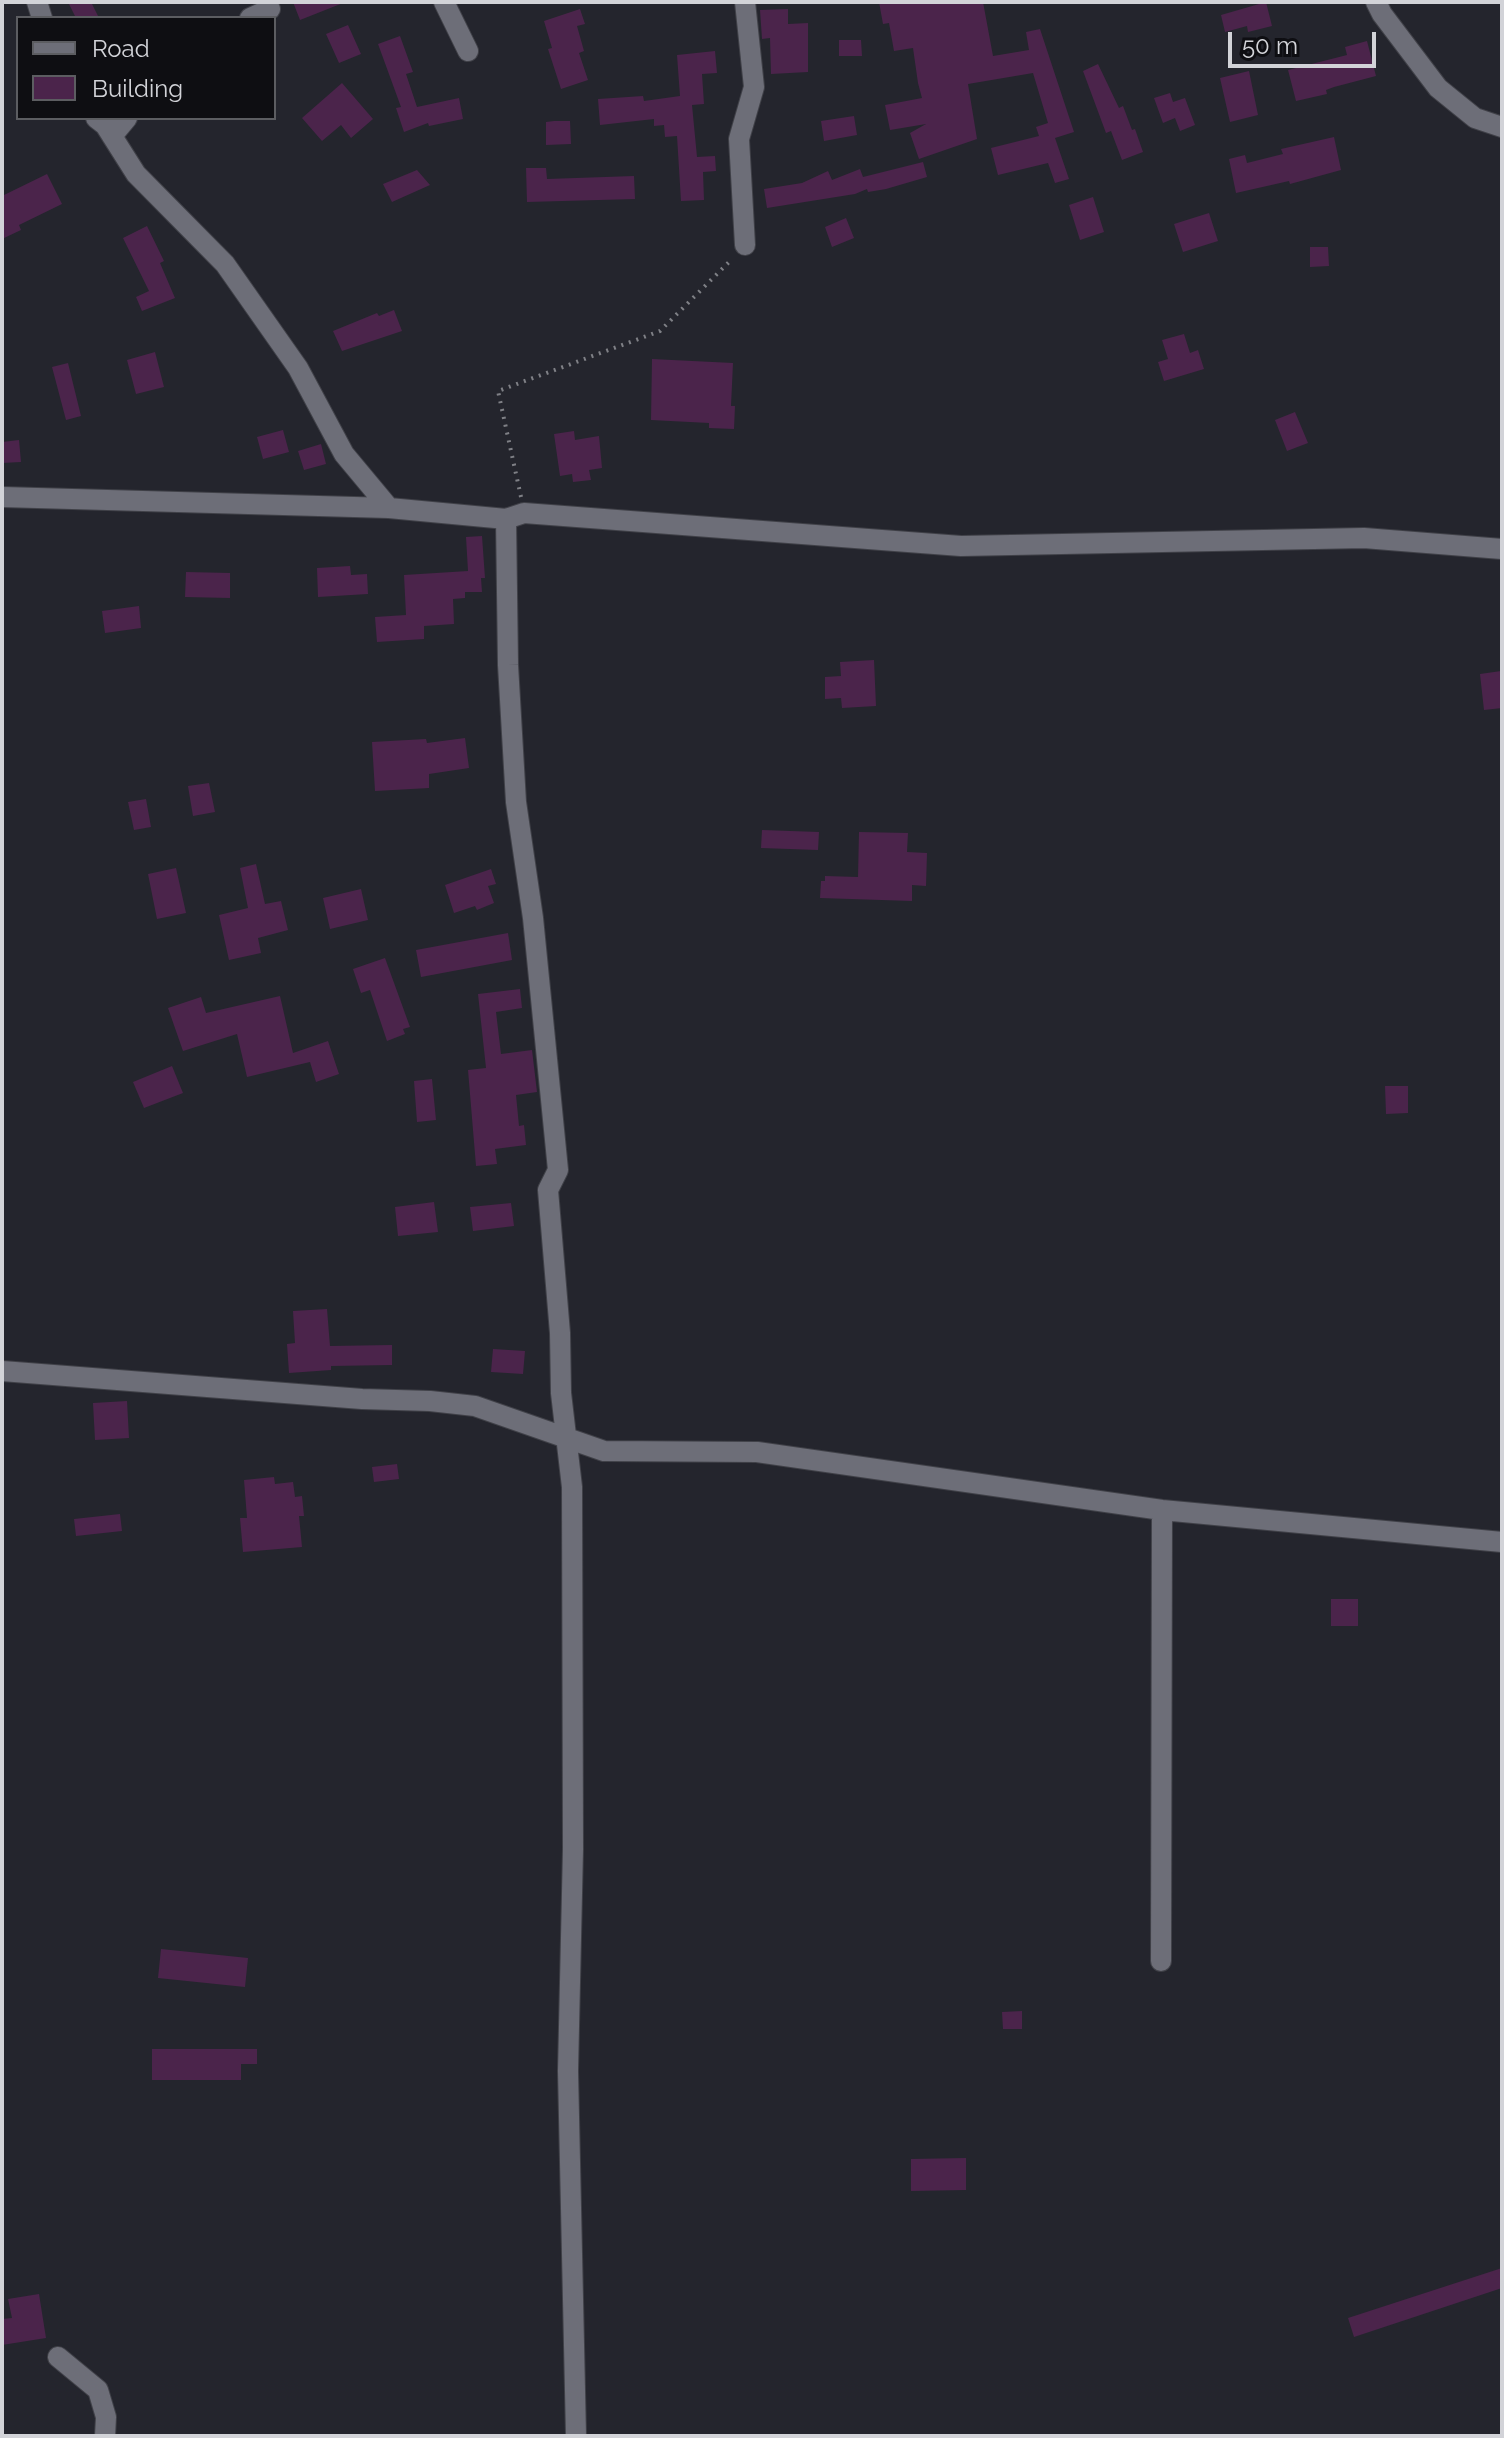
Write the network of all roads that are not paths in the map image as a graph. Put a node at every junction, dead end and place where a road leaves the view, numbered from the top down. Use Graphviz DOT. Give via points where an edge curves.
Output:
graph roads {
  1 [pos="444,2"];
  2 [pos="745,2"];
  3 [pos="1376,2"];
  4 [pos="270,9"];
  5 [pos="254,16"];
  6 [pos="468,51"];
  7 [pos="99,120"];
  8 [pos="125,120"];
  9 [pos="1502,127"];
  10 [pos="112,136"];
  11 [pos="745,245"];
  12 [pos="2,497"];
  13 [pos="389,508"];
  14 [pos="515,516"];
  15 [pos="1502,549"];
  16 [pos="2,1371"];
  17 [pos="567,1437"];
  18 [pos="1162,1510"];
  19 [pos="1502,1542"];
  20 [pos="1161,1961"];
  21 [pos="58,2357"];
  22 [pos="105,2436"];
  23 [pos="576,2436"];
  1 -- 6 [label="street"];
  2 -- 11 [label="street" via="754,87 739,139"];
  3 -- 9 [label="street" via="1438,88 1475,118"];
  4 -- 5 [label="street"];
  7 -- 10 [label="street"];
  8 -- 10 [label="street"];
  10 -- 13 [label="street" via="136,174 225,264 298,368 344,454"];
  12 -- 13 [label="street"];
  13 -- 14 [label="street"];
  14 -- 15 [label="street" via="961,546 1364,538"];
  14 -- 17 [label="street" via="508,665 516,802 558,1170 548,1190"];
  16 -- 17 [label="street" via="475,1406"];
  17 -- 18 [label="street" via="604,1451 757,1452"];
  17 -- 23 [label="street" via="572,1503 573,1849 568,2071"];
  18 -- 19 [label="street"];
  18 -- 20 [label="street"];
  21 -- 22 [label="street" via="98,2390"];
}
